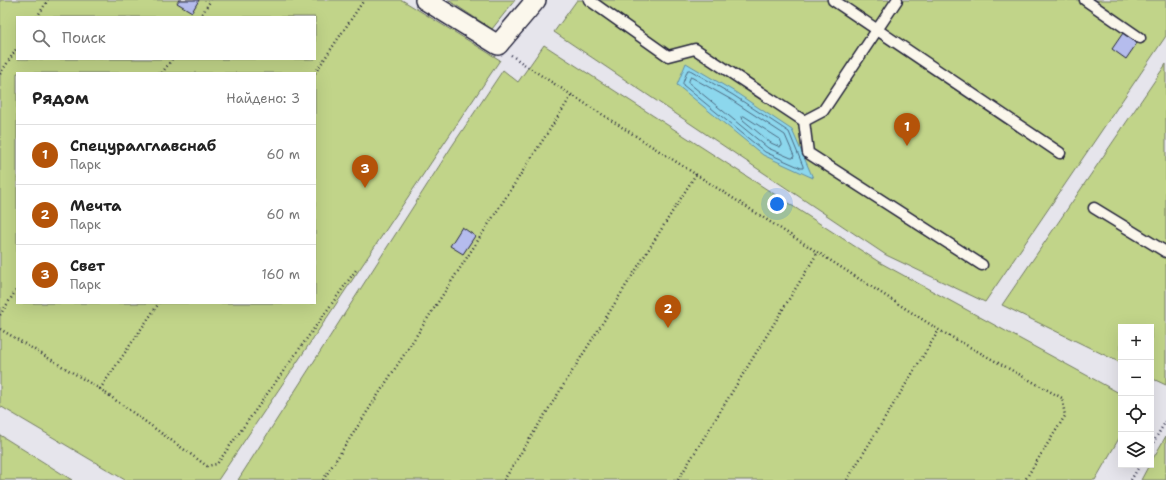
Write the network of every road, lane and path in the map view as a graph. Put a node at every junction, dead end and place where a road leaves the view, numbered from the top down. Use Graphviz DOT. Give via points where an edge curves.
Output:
graph roads {
  1 [pos="48,0"];
  2 [pos="211,0"];
  3 [pos="364,0"];
  4 [pos="425,0"];
  5 [pos="536,0"];
  6 [pos="588,0"];
  7 [pos="834,0"];
  8 [pos="897,0"];
  9 [pos="1085,0"];
  10 [pos="38,16"];
  11 [pos="201,16"];
  12 [pos="877,29"];
  13 [pos="1140,38"];
  14 [pos="498,45"];
  15 [pos="16,50"];
  16 [pos="171,60"];
  17 [pos="163,72"];
  18 [pos="316,72"];
  19 [pos="0,74"];
  20 [pos="572,95"];
  21 [pos="804,121"];
  22 [pos="1060,153"];
  23 [pos="696,174"];
  24 [pos="1094,208"];
  25 [pos="818,252"];
  26 [pos="1166,252"];
  27 [pos="982,265"];
  28 [pos="356,270"];
  29 [pos="16,290"];
  30 [pos="157,304"];
  31 [pos="0,314"];
  32 [pos="0,329"];
  33 [pos="939,330"];
  34 [pos="100,389"];
  35 [pos="1166,421"];
  36 [pos="1154,441"];
  37 [pos="1138,468"];
  38 [pos="323,480"];
  39 [pos="504,480"];
  40 [pos="678,480"];
  41 [pos="847,480"];
  42 [pos="1025,480"];
  43 [pos="1132,480"];
  1 -- 10 [label="path"];
  2 -- 11 [label="path"];
  3 -- 18 [label="path"];
  4 -- 14 [label="street"];
  5 -- 14 [label="street"];
  6 -- 21 [label="lane" via="668,56 695,48"];
  7 -- 12 [label="lane"];
  8 -- 12 [label="lane"];
  9 -- 13 [label="lane"];
  12 -- 21 [label="lane" via="823,111"];
  12 -- 22 [label="lane"];
  14 -- 20 [label="path"];
  15 -- 19 [label="path"];
  16 -- 17 [label="path"];
  20 -- 23 [label="path"];
  20 -- 38 [label="path"];
  21 -- 27 [label="lane" via="808,153"];
  23 -- 25 [label="path"];
  23 -- 39 [label="path"];
  24 -- 26 [label="lane"];
  25 -- 33 [label="path"];
  25 -- 40 [label="path"];
  28 -- 34 [label="path" via="217,464 207,466"];
  29 -- 31 [label="path"];
  30 -- 34 [label="path"];
  32 -- 34 [label="path"];
  33 -- 41 [label="path"];
  33 -- 42 [label="path" via="1062,398 1065,416"];
  35 -- 36 [label="path"];
  37 -- 43 [label="path"];
}
